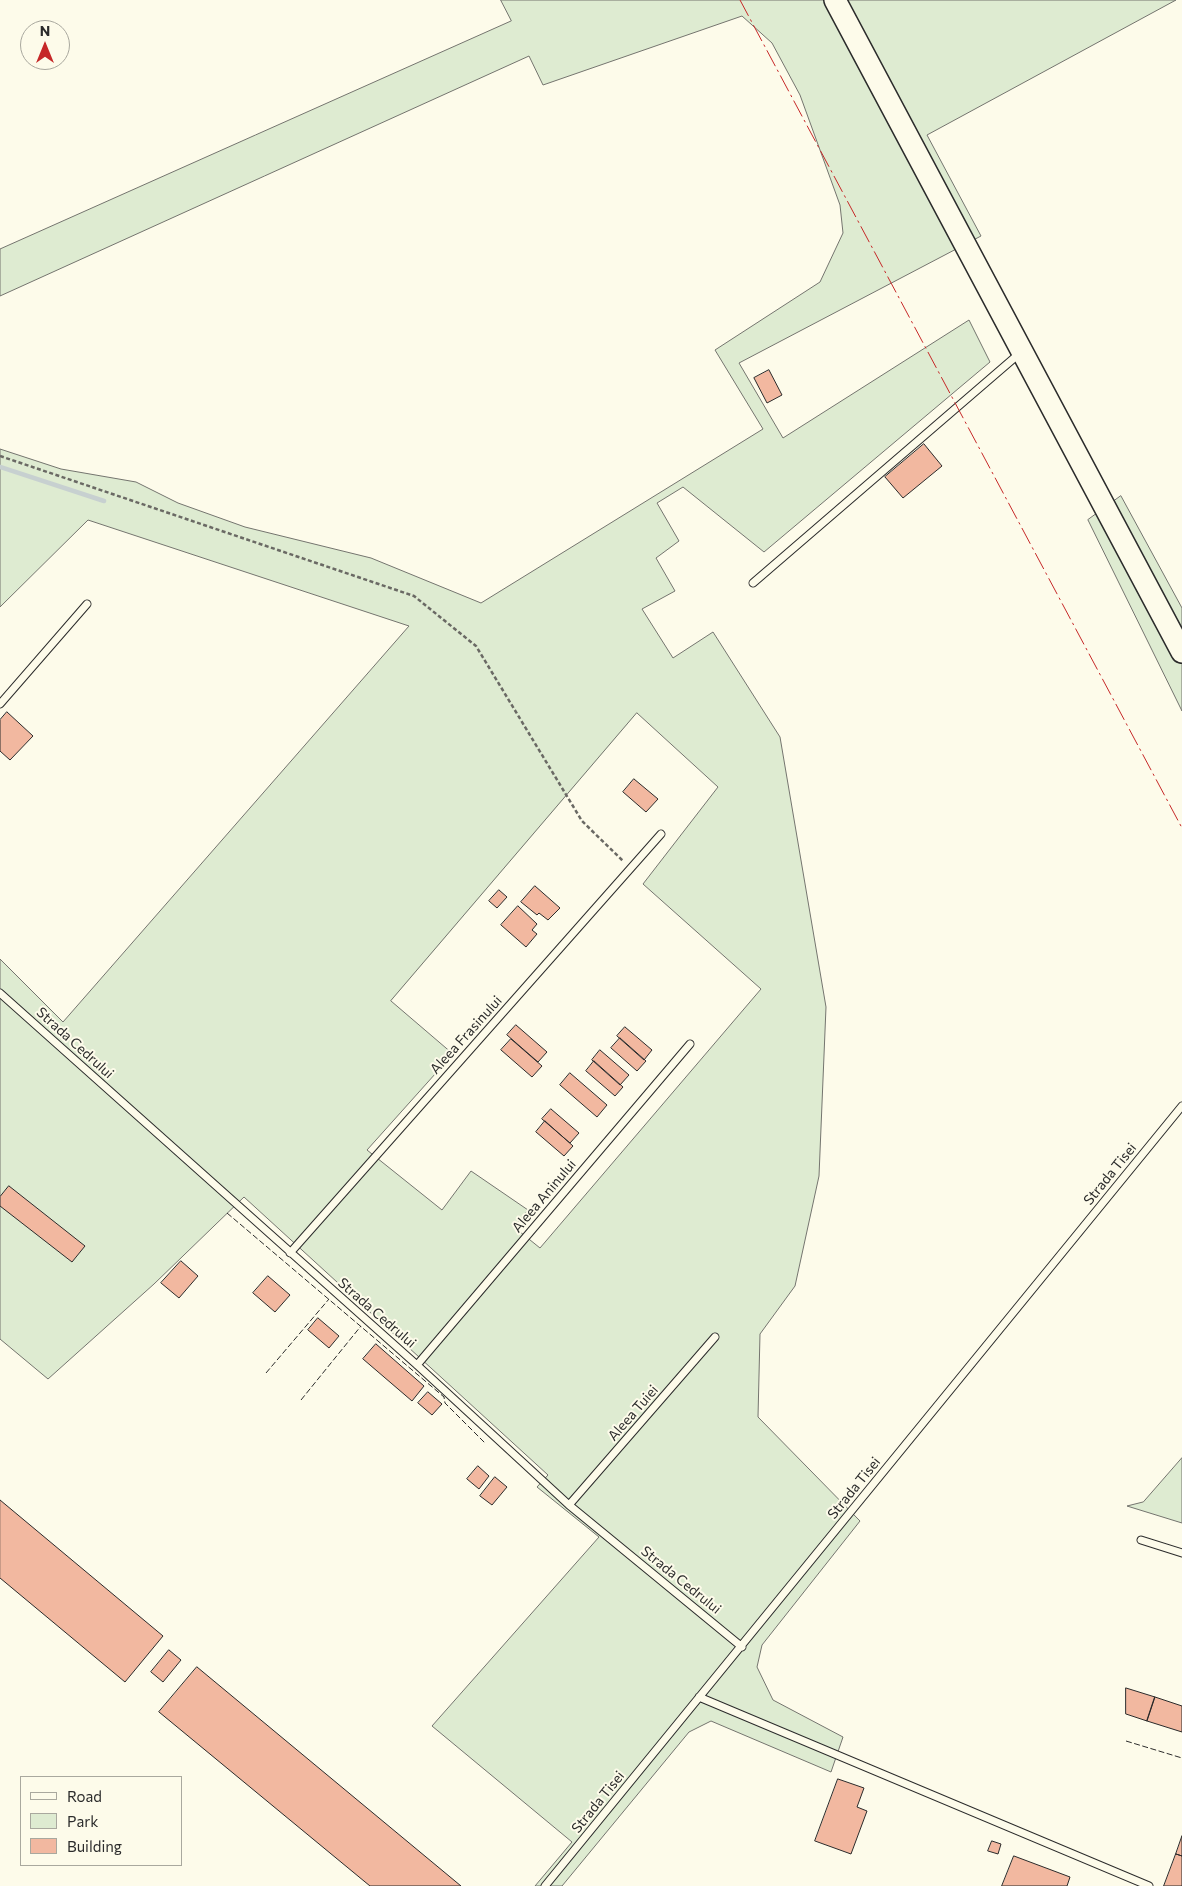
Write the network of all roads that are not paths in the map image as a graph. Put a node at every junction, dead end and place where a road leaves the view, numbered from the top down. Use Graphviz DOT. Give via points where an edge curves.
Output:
graph roads {
  1 [pos="834,0"];
  2 [pos="1022,351"];
  3 [pos="753,583"];
  4 [pos="87,604"];
  5 [pos="1182,652"];
  6 [pos="0,704"];
  7 [pos="661,834"];
  8 [pos="0,993"];
  9 [pos="690,1044"];
  10 [pos="1182,1106"];
  11 [pos="290,1253"];
  12 [pos="715,1337"];
  13 [pos="417,1365"];
  14 [pos="569,1505"];
  15 [pos="1141,1540"];
  16 [pos="1182,1553"];
  17 [pos="742,1647"];
  18 [pos="699,1697"];
  19 [pos="545,1886"];
  20 [pos="1149,1886"];
  1 -- 2 [label="main road"];
  2 -- 3 [label="lane"];
  2 -- 5 [label="main road"];
  4 -- 6 [label="lane"];
  7 -- 11 [label="lane, Aleea Frasinului"];
  8 -- 11 [label="lane, Strada Cedrului"];
  9 -- 13 [label="lane, Aleea Aninului"];
  10 -- 17 [label="lane, Strada Tisei"];
  11 -- 13 [label="lane, Strada Cedrului"];
  12 -- 14 [label="lane, Aleea Tuiei"];
  13 -- 14 [label="lane, Strada Cedrului"];
  14 -- 17 [label="lane, Strada Cedrului"];
  15 -- 16 [label="lane"];
  17 -- 18 [label="lane, Strada Tisei"];
  18 -- 19 [label="lane, Strada Tisei"];
  18 -- 20 [label="lane"];
}
